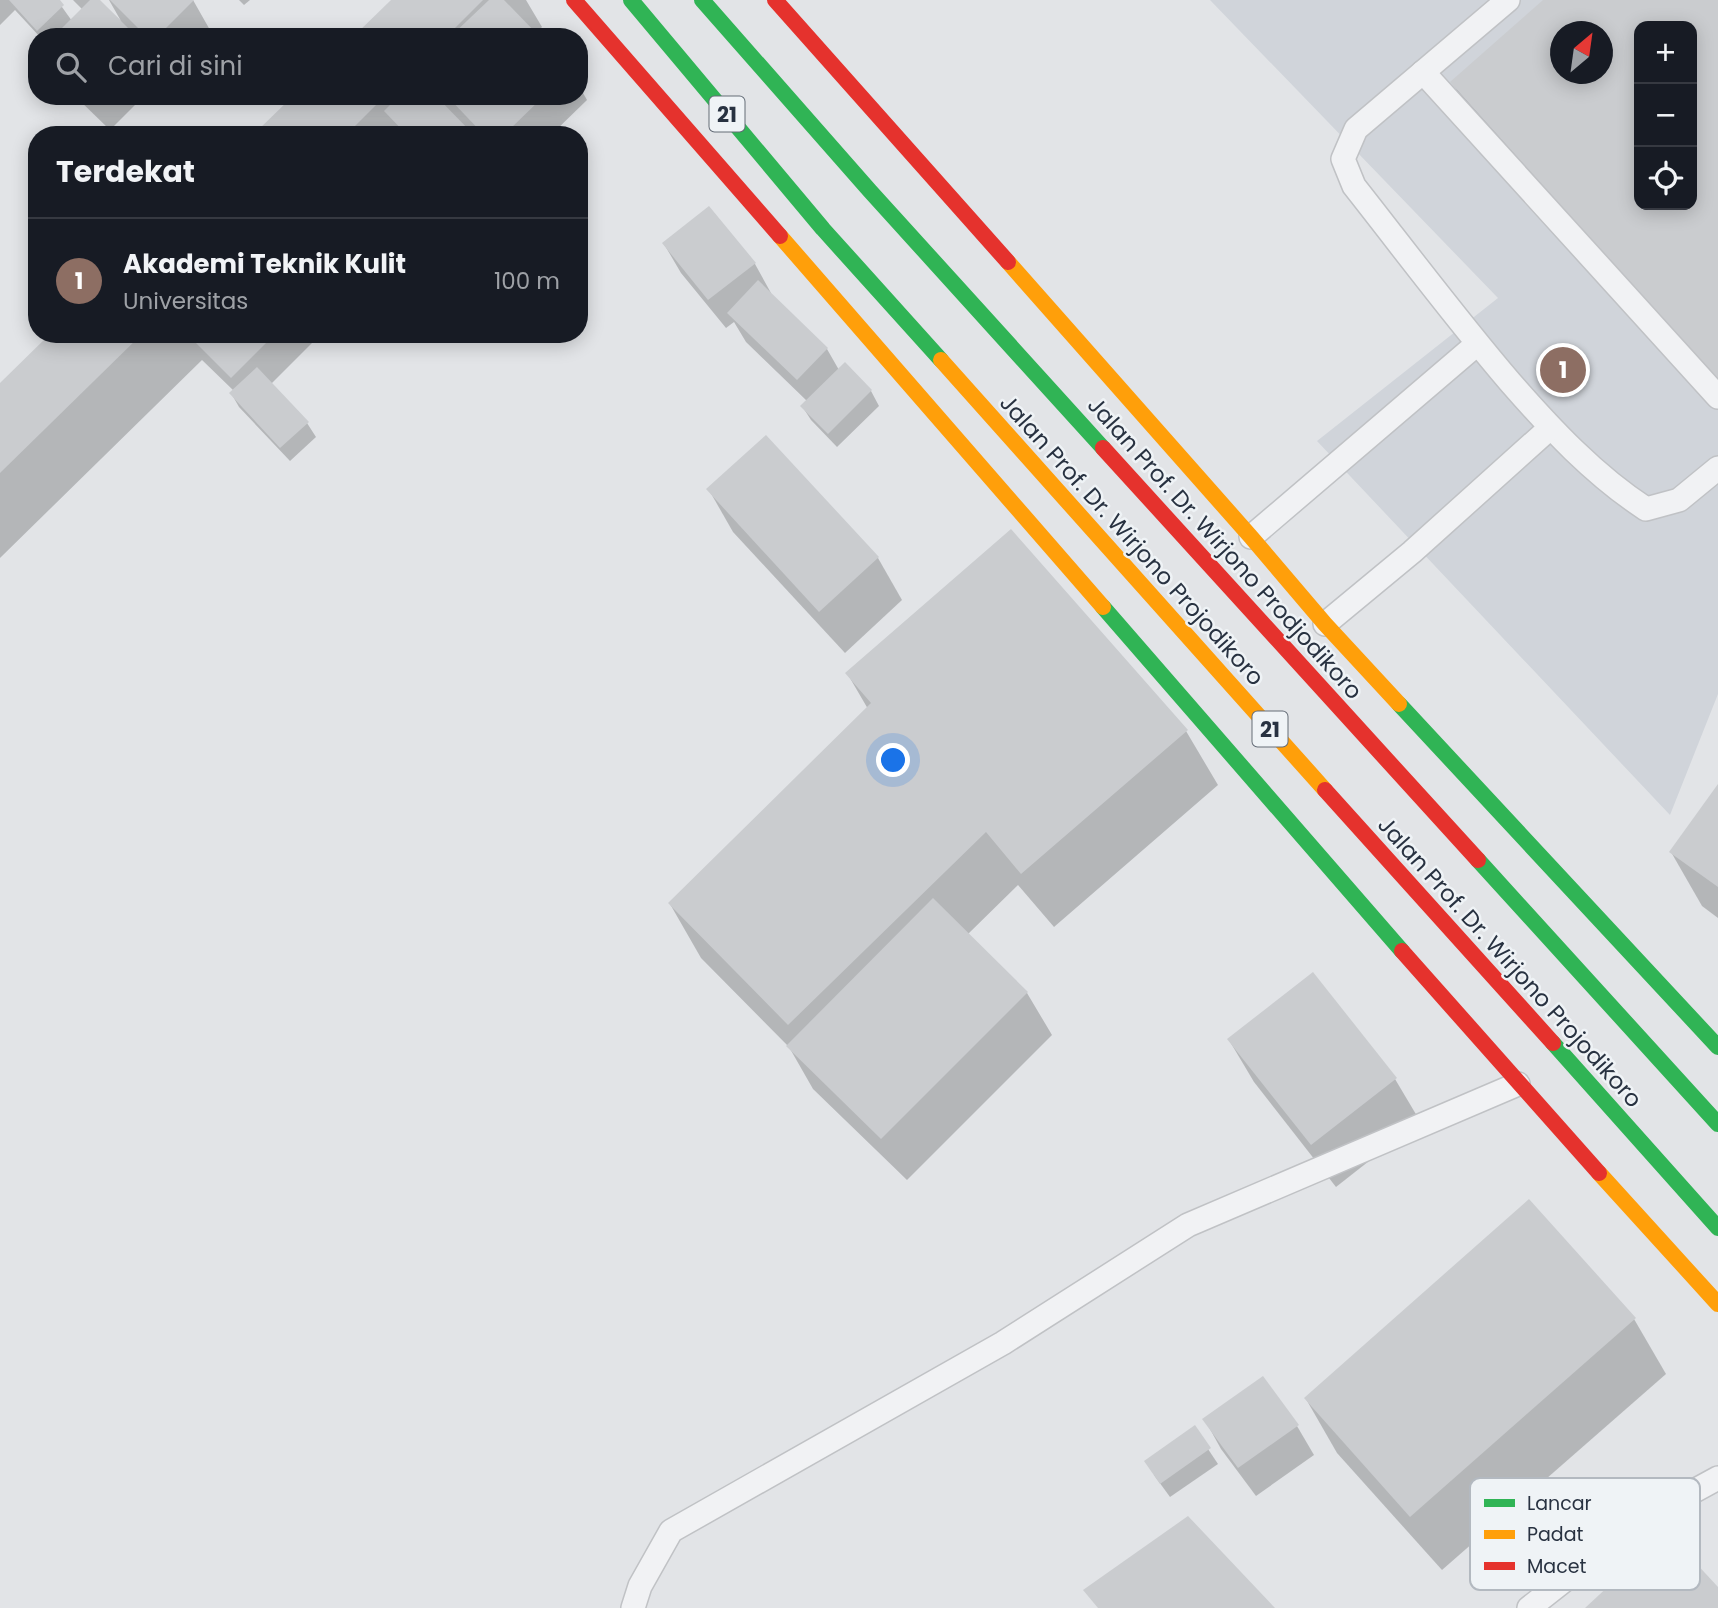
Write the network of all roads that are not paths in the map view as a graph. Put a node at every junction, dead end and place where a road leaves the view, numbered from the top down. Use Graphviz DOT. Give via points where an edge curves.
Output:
graph roads {
  1 [pos="574,0"];
  2 [pos="631,0"];
  3 [pos="702,0"];
  4 [pos="775,0"];
  5 [pos="1508,0"];
  6 [pos="1423,72"];
  7 [pos="1477,344"];
  8 [pos="1718,397"];
  9 [pos="1550,428"];
  10 [pos="1718,468"];
  11 [pos="1251,537"];
  12 [pos="1325,624"];
  13 [pos="1718,1047"];
  14 [pos="1518,1084"];
  15 [pos="1718,1124"];
  16 [pos="1718,1228"];
  17 [pos="1718,1304"];
  18 [pos="1718,1478"];
  19 [pos="1700,1488"];
  20 [pos="1553,1590"];
  21 [pos="633,1608"];
  22 [pos="1530,1608"];
  1 -- 14 [label="main road"];
  2 -- 16 [label="main road, Jalan Prof. Dr. Wirjono Projodikoro / 21"];
  3 -- 15 [label="main road, Jalan Prof. Dr. Wirjono Prodjodikoro / 21" via="865,195"];
  4 -- 11 [label="main road"];
  5 -- 6 [label="lane"];
  6 -- 7 [label="lane" via="1356,129 1343,159 1354,186"];
  6 -- 8 [label="lane"];
  7 -- 9 [label="lane"];
  7 -- 11 [label="lane"];
  9 -- 10 [label="lane" via="1619,491 1647,509 1679,500"];
  9 -- 12 [label="lane"];
  11 -- 12 [label="main road"];
  12 -- 13 [label="main road"];
  14 -- 17 [label="main road"];
  14 -- 21 [label="lane" via="1188,1225 1003,1343 671,1531"];
  18 -- 19 [label="lane"];
  20 -- 22 [label="lane"];
}
